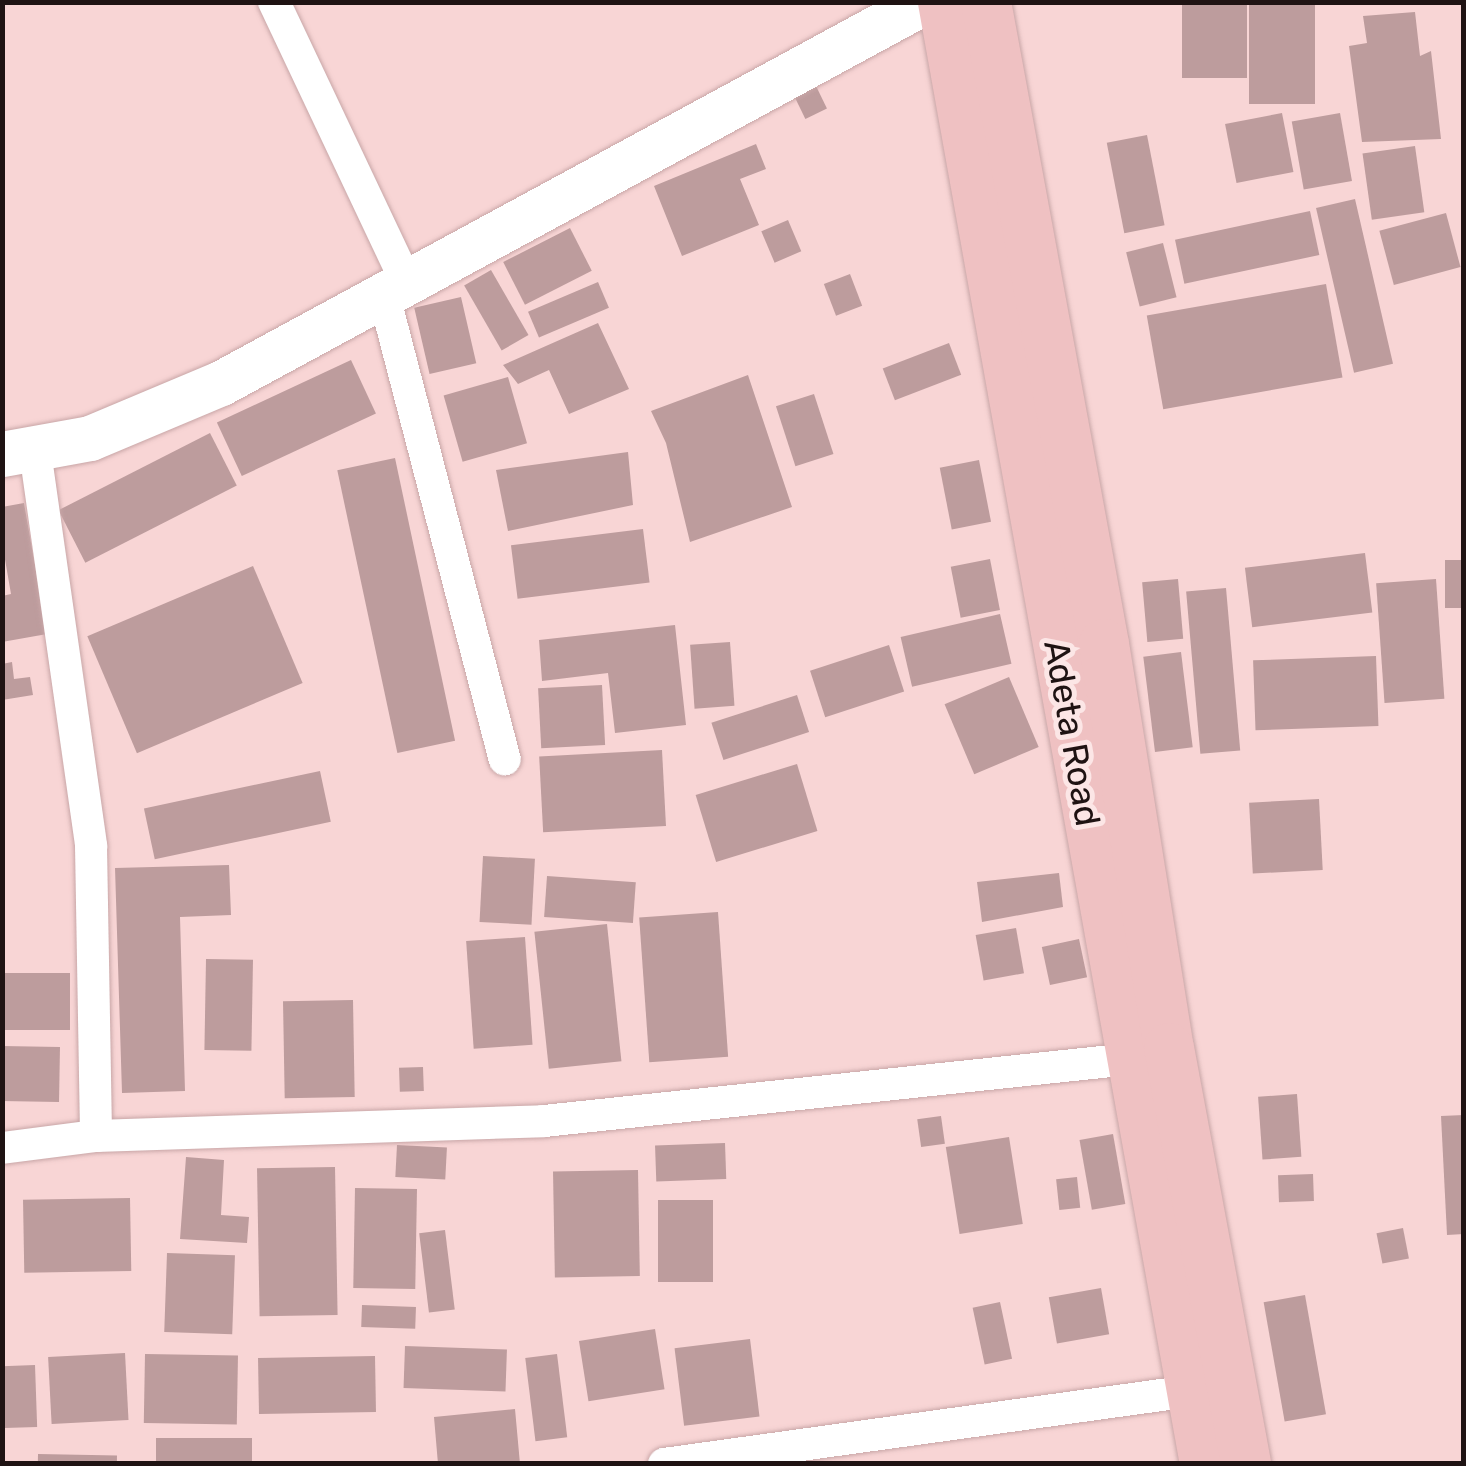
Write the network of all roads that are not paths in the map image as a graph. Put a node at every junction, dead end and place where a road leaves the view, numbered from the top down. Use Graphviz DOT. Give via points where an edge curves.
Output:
graph roads {
  1 [pos="274,2"];
  2 [pos="924,2"];
  3 [pos="942,2"];
  4 [pos="986,2"];
  5 [pos="394,286"];
  6 [pos="18,453"];
  7 [pos="504,759"];
  8 [pos="1130,1059"];
  9 [pos="96,1136"];
  10 [pos="2,1148"];
  11 [pos="1190,1392"];
  12 [pos="664,1464"];
  13 [pos="1205,1464"];
  14 [pos="1246,1464"];
  1 -- 5 [label="street"];
  2 -- 5 [label="street"];
  3 -- 8 [label="main road, Adeta Road"];
  4 -- 14 [label="main road, Adeta Road"];
  5 -- 6 [label="street" via="221,383 90,438"];
  5 -- 7 [label="street"];
  6 -- 9 [label="street" via="91,846"];
  8 -- 9 [label="street" via="544,1121"];
  8 -- 11 [label="main road, Adeta Road"];
  9 -- 10 [label="street"];
  11 -- 12 [label="street"];
  11 -- 13 [label="main road, Adeta Road"];
}
